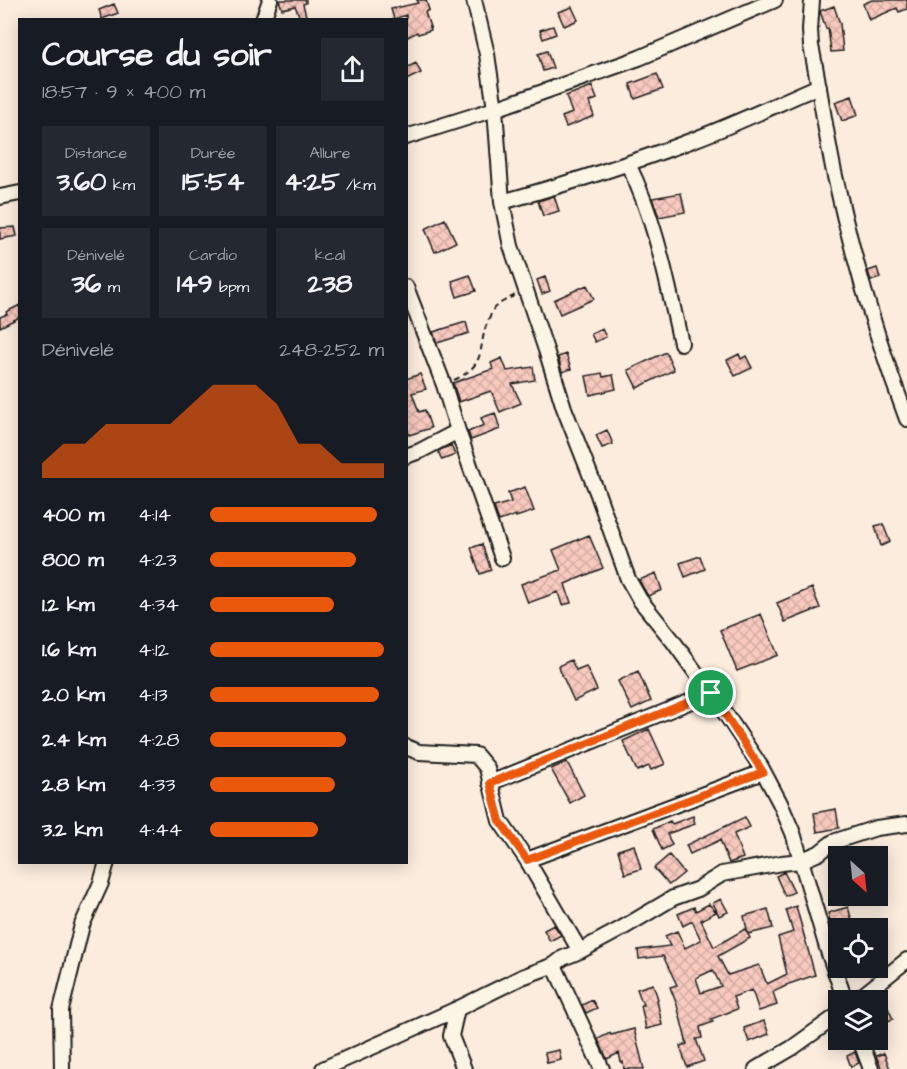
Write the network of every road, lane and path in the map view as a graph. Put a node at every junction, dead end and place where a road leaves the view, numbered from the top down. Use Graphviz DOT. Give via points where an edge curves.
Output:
graph roads {
  1 [pos="270,0"];
  2 [pos="474,0"];
  3 [pos="775,0"];
  4 [pos="812,0"];
  5 [pos="264,18"];
  6 [pos="819,86"];
  7 [pos="495,109"];
  8 [pos="408,136"];
  9 [pos="628,164"];
  10 [pos="18,193"];
  11 [pos="0,197"];
  12 [pos="502,202"];
  13 [pos="525,289"];
  14 [pos="408,292"];
  15 [pos="681,342"];
  16 [pos="444,385"];
  17 [pos="907,419"];
  18 [pos="458,431"];
  19 [pos="408,455"];
  20 [pos="502,558"];
  21 [pos="711,693"];
  22 [pos="408,748"];
  23 [pos="763,772"];
  24 [pos="490,783"];
  25 [pos="907,824"];
  26 [pos="527,860"];
  27 [pos="800,861"];
  28 [pos="106,864"];
  29 [pos="580,951"];
  30 [pos="907,960"];
  31 [pos="554,965"];
  32 [pos="842,990"];
  33 [pos="870,990"];
  34 [pos="457,1009"];
  35 [pos="828,1022"];
  36 [pos="864,1050"];
  37 [pos="62,1069"];
  38 [pos="323,1069"];
  39 [pos="464,1069"];
  40 [pos="603,1069"];
  41 [pos="756,1069"];
  42 [pos="871,1069"];
  1 -- 5 [label="street"];
  2 -- 7 [label="street"];
  3 -- 7 [label="street" via="639,58"];
  4 -- 6 [label="street" via="811,46"];
  6 -- 9 [label="street"];
  6 -- 17 [label="street" via="834,172 861,280"];
  7 -- 8 [label="street"];
  7 -- 12 [label="street"];
  9 -- 12 [label="street"];
  9 -- 15 [label="street" via="656,238"];
  10 -- 11 [label="street"];
  12 -- 13 [label="street"];
  13 -- 16 [label="path" via="495,307 485,325 476,365"];
  13 -- 21 [label="street" via="564,408 628,579"];
  14 -- 16 [label="street"];
  16 -- 18 [label="street"];
  18 -- 19 [label="street"];
  18 -- 20 [label="street"];
  21 -- 23 [label="street"];
  21 -- 24 [label="street"];
  22 -- 24 [label="street" via="419,752 477,755"];
  23 -- 26 [label="street"];
  23 -- 27 [label="street" via="780,803"];
  24 -- 26 [label="street" via="500,821"];
  25 -- 27 [label="street" via="876,828 833,842"];
  26 -- 29 [label="street"];
  27 -- 29 [label="street" via="722,874"];
  27 -- 32 [label="street"];
  28 -- 37 [label="street" via="82,925 62,1010"];
  29 -- 31 [label="street"];
  30 -- 33 [label="street"];
  31 -- 34 [label="street"];
  31 -- 40 [label="street"];
  34 -- 38 [label="street"];
  34 -- 39 [label="street" via="451,1036"];
  35 -- 41 [label="street"];
  36 -- 42 [label="street"];
}
